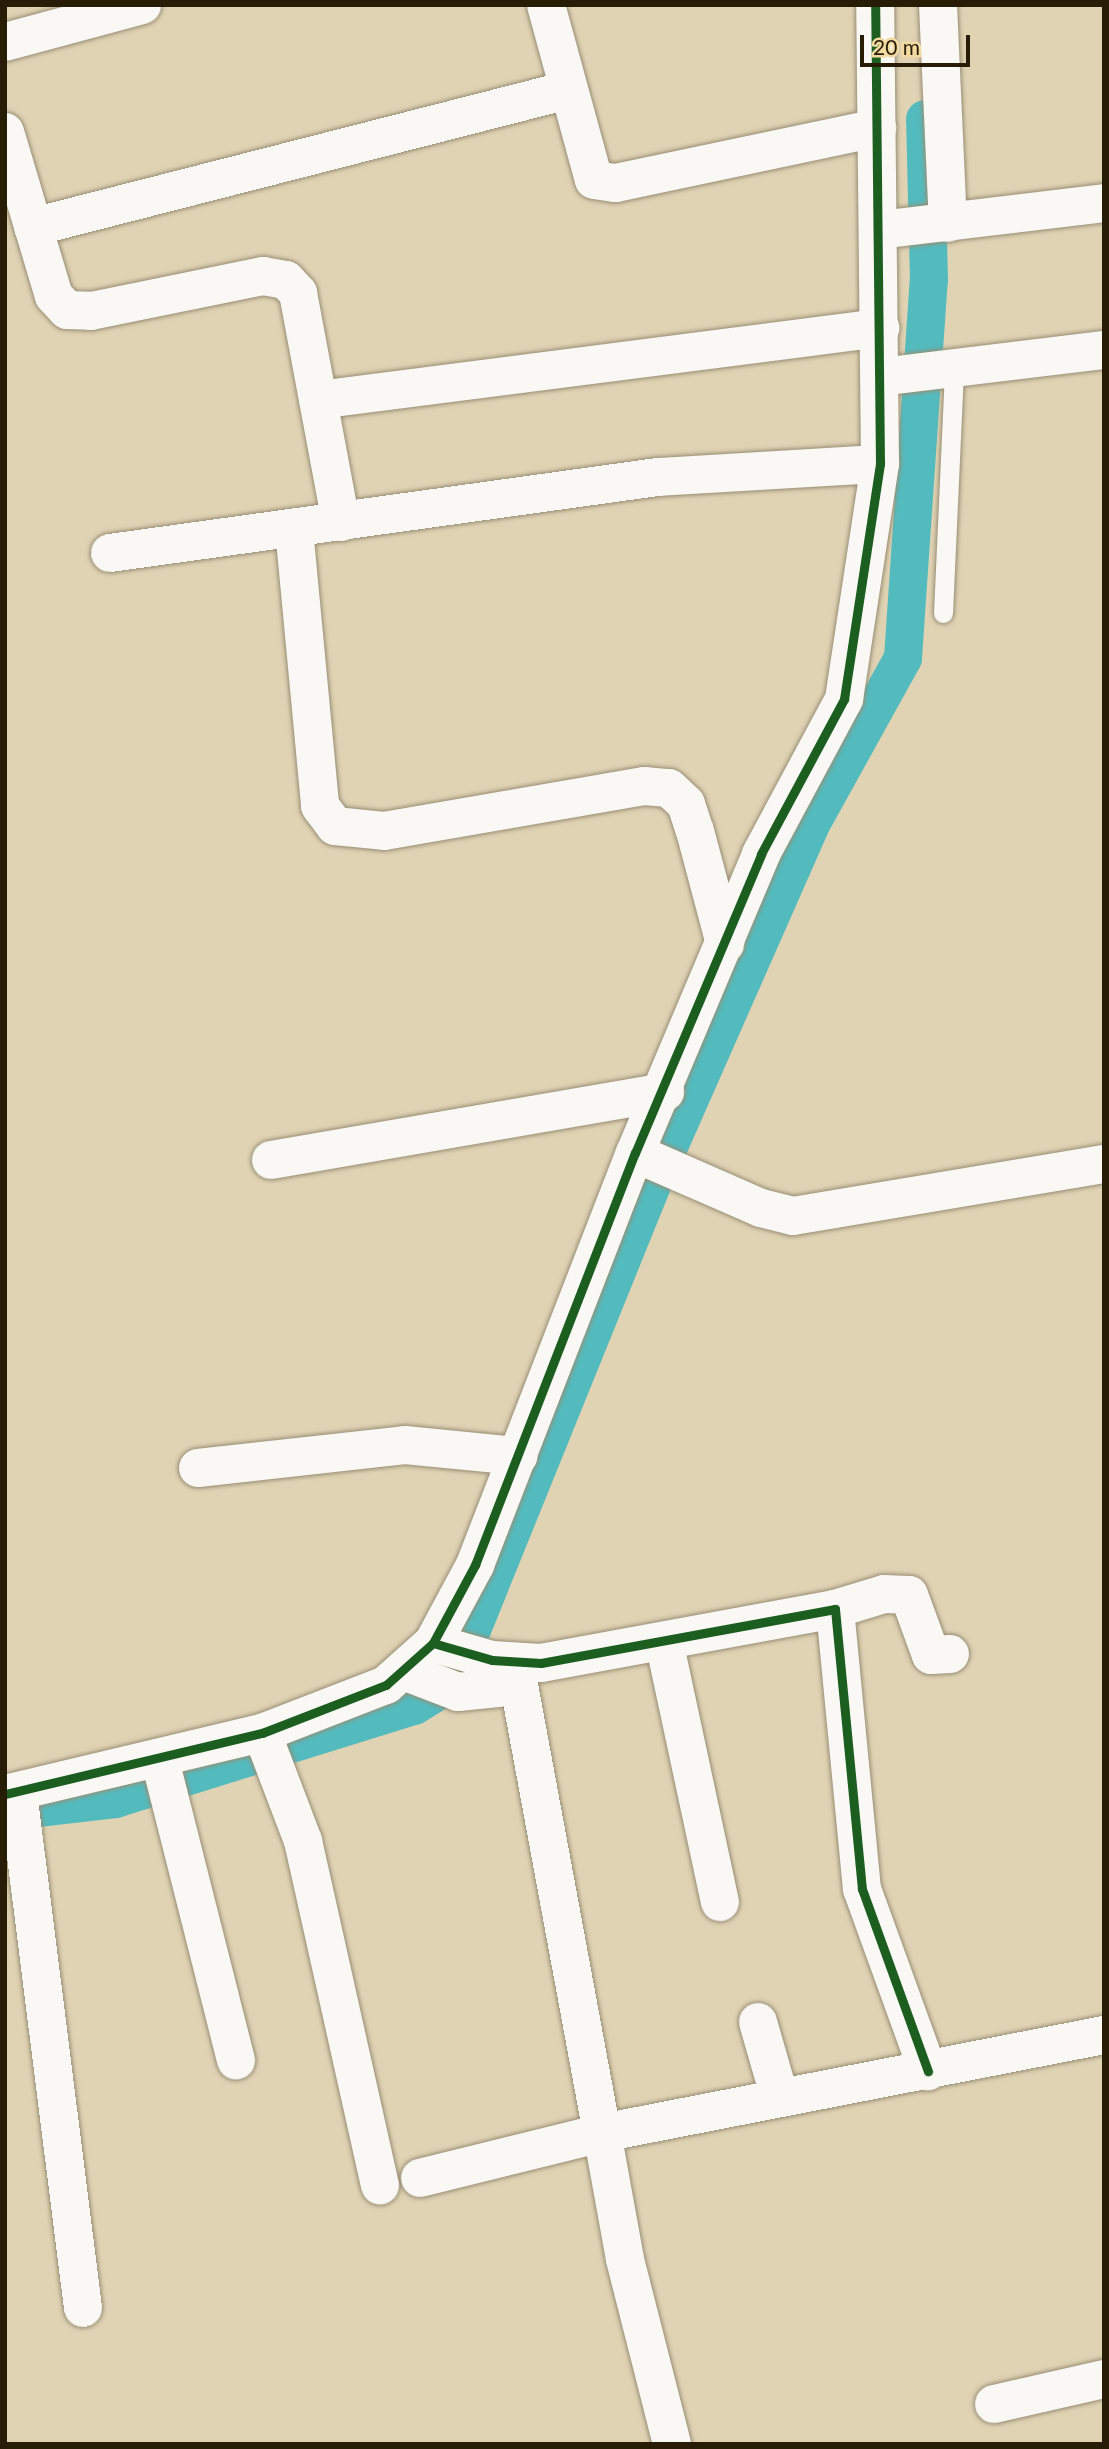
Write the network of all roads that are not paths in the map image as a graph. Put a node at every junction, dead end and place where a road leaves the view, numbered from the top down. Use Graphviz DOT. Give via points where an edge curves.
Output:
graph roads {
  1 [pos="142,5"];
  2 [pos="546,5"];
  3 [pos="875,5"];
  4 [pos="939,5"];
  5 [pos="5,41"];
  6 [pos="568,90"];
  7 [pos="877,128"];
  8 [pos="5,132"];
  9 [pos="1104,203"];
  10 [pos="915,226"];
  11 [pos="33,227"];
  12 [pos="880,328"];
  13 [pos="1104,350"];
  14 [pos="918,372"];
  15 [pos="318,400"];
  16 [pos="880,464"];
  17 [pos="341,522"];
  18 [pos="294,528"];
  19 [pos="110,553"];
  20 [pos="943,613"];
  21 [pos="725,944"];
  22 [pos="665,1092"];
  23 [pos="271,1160"];
  24 [pos="657,1162"];
  25 [pos="1104,1164"];
  26 [pos="518,1456"];
  27 [pos="198,1468"];
  28 [pos="835,1609"];
  29 [pos="664,1641"];
  30 [pos="440,1646"];
  31 [pos="950,1654"];
  32 [pos="503,1662"];
  33 [pos="406,1672"];
  34 [pos="269,1749"];
  35 [pos="164,1781"];
  36 [pos="16,1805"];
  37 [pos="720,1902"];
  38 [pos="758,2022"];
  39 [pos="1104,2035"];
  40 [pos="236,2062"];
  41 [pos="928,2071"];
  42 [pos="779,2095"];
  43 [pos="602,2133"];
  44 [pos="420,2178"];
  45 [pos="380,2186"];
  46 [pos="83,2308"];
  47 [pos="1104,2379"];
  48 [pos="995,2404"];
  49 [pos="672,2444"];
  1 -- 5 [label="street"];
  2 -- 6 [label="street"];
  3 -- 7 [label="street"];
  4 -- 10 [label="street"];
  6 -- 7 [label="street" via="594,180 617,183"];
  6 -- 11 [label="street"];
  7 -- 10 [label="street"];
  8 -- 11 [label="street"];
  9 -- 10 [label="street"];
  10 -- 12 [label="street"];
  11 -- 15 [label="street" via="54,296 67,310 91,311 262,276 286,280 298,293"];
  12 -- 14 [label="street"];
  12 -- 15 [label="street"];
  13 -- 14 [label="street"];
  14 -- 16 [label="street"];
  14 -- 20 [label="lane"];
  15 -- 17 [label="street"];
  16 -- 17 [label="street" via="658,477"];
  16 -- 21 [label="street" via="844,699 761,854"];
  17 -- 18 [label="street"];
  18 -- 19 [label="street"];
  18 -- 21 [label="street" via="320,806 335,826 384,831 644,786 669,788 685,804 695,831"];
  21 -- 22 [label="street"];
  22 -- 23 [label="street"];
  22 -- 24 [label="street"];
  24 -- 25 [label="street" via="761,1208 793,1216 829,1214"];
  24 -- 26 [label="street"];
  26 -- 27 [label="street" via="405,1445"];
  26 -- 30 [label="street"];
  28 -- 29 [label="street"];
  28 -- 31 [label="street" via="884,1594 909,1595 930,1655"];
  28 -- 41 [label="street" via="862,1889"];
  29 -- 32 [label="street"];
  29 -- 37 [label="street"];
  30 -- 32 [label="street"];
  30 -- 33 [label="street"];
  32 -- 33 [label="street" via="498,1688 458,1692"];
  32 -- 43 [label="street"];
  33 -- 34 [label="street"];
  34 -- 35 [label="street"];
  34 -- 45 [label="street" via="303,1841"];
  35 -- 36 [label="street"];
  35 -- 40 [label="street"];
  36 -- 46 [label="street"];
  38 -- 42 [label="street"];
  39 -- 41 [label="street"];
  41 -- 42 [label="street"];
  42 -- 43 [label="street"];
  43 -- 44 [label="street"];
  43 -- 49 [label="street" via="625,2259"];
  47 -- 48 [label="street"];
}
